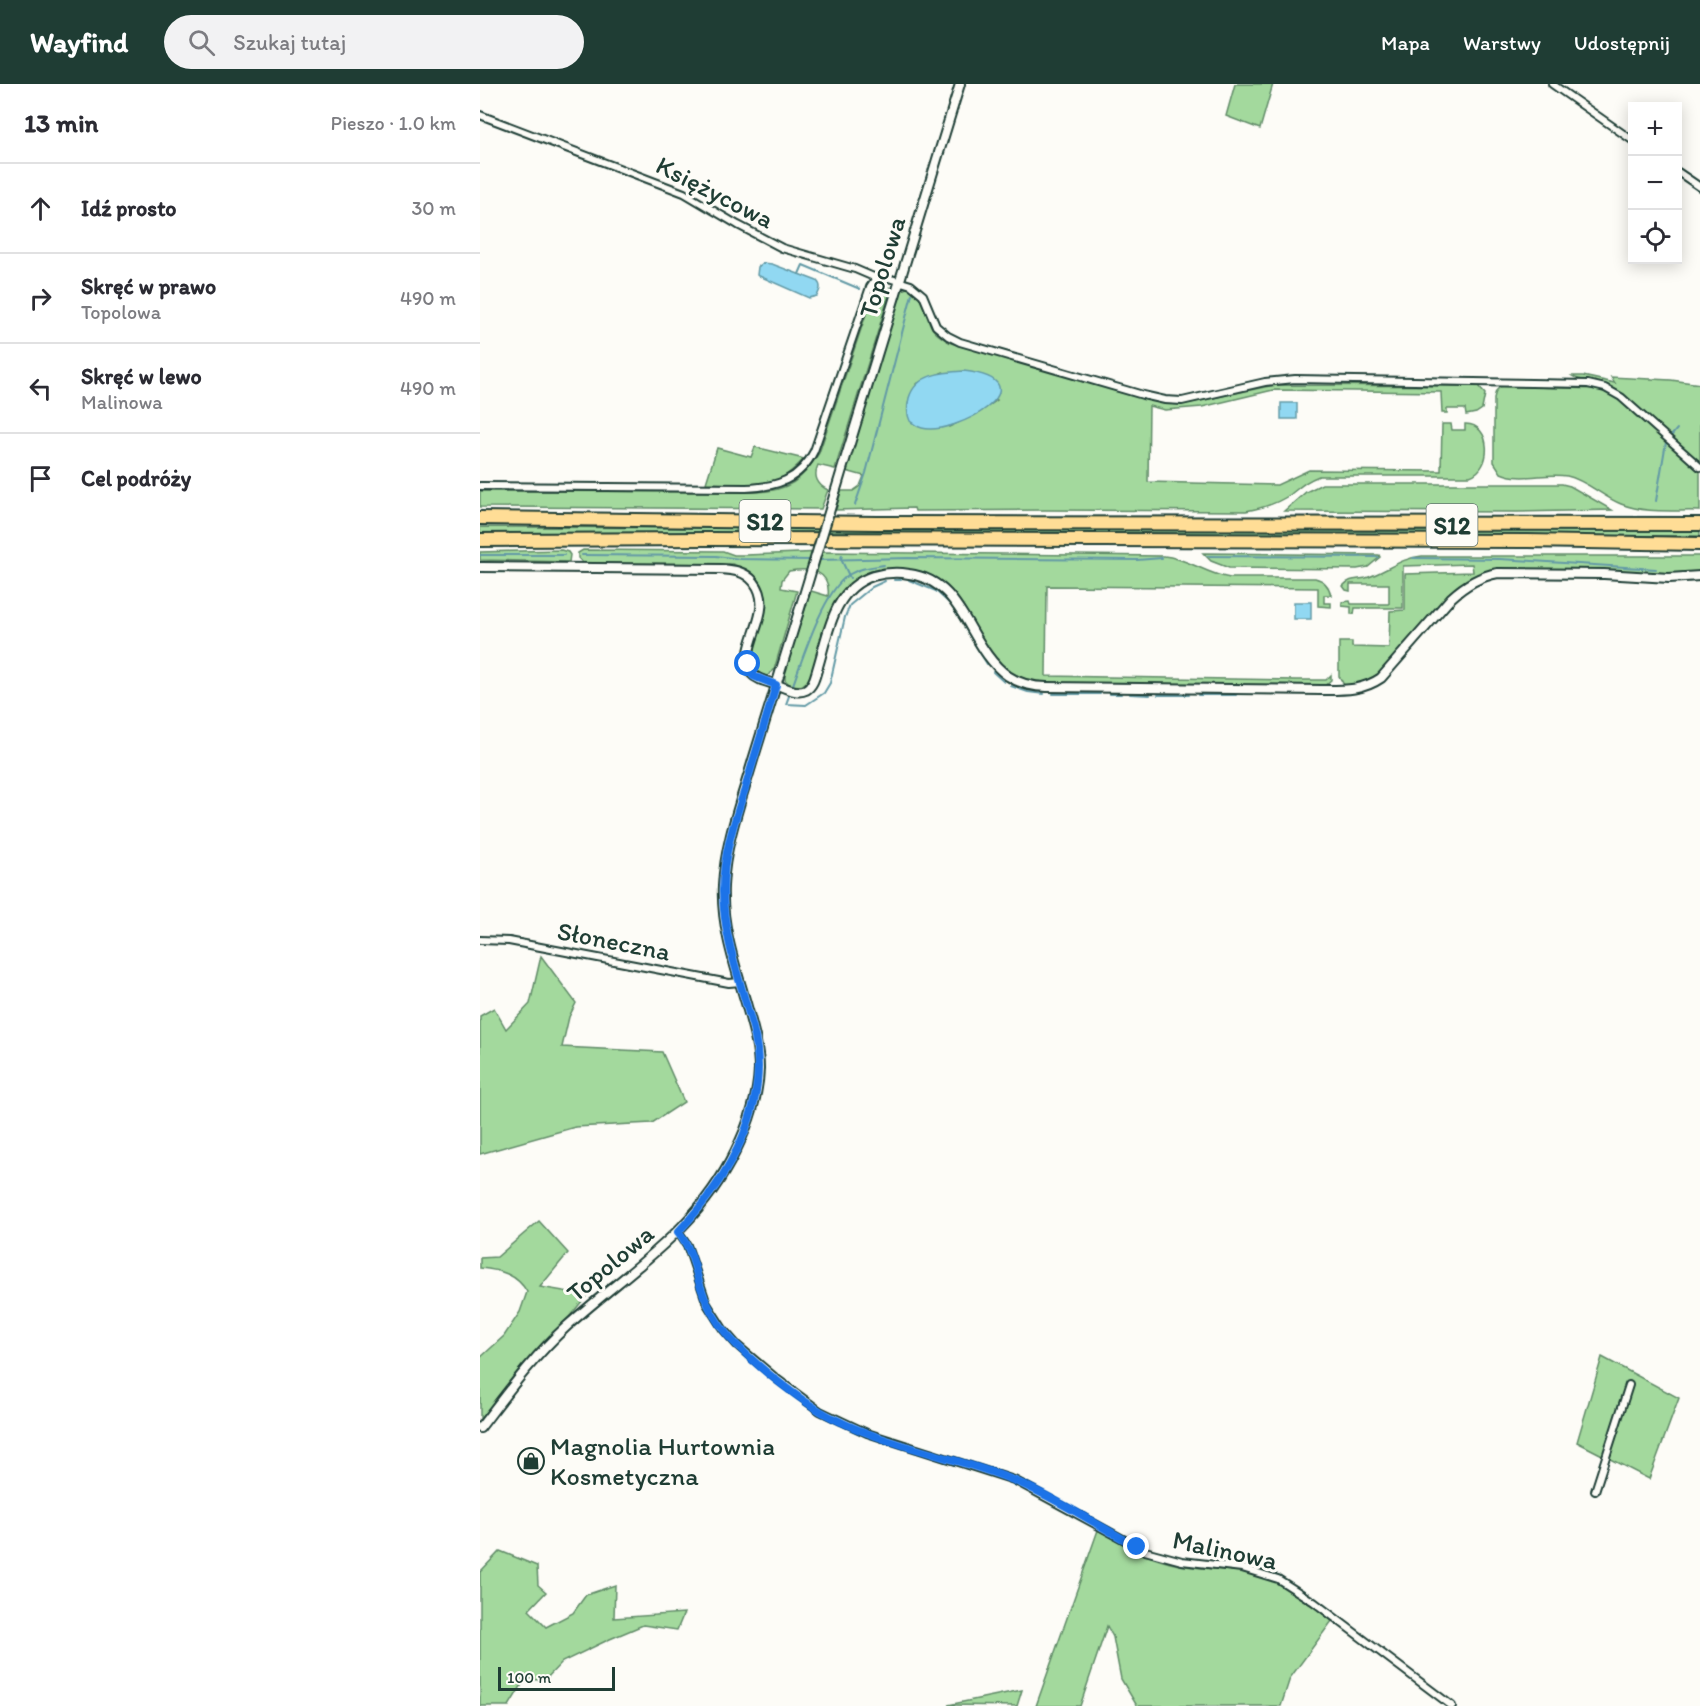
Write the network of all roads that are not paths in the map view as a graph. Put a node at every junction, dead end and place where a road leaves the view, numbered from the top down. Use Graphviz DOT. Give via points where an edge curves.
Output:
graph roads {
  1 [pos="960,84"];
  2 [pos="1552,84"];
  3 [pos="480,116"];
  4 [pos="1628,137"];
  5 [pos="1682,175"];
  6 [pos="1700,187"];
  7 [pos="876,278"];
  8 [pos="900,281"];
  9 [pos="1700,467"];
  10 [pos="480,486"];
  11 [pos="480,518"];
  12 [pos="1700,524"];
  13 [pos="480,540"];
  14 [pos="1700,544"];
  15 [pos="480,567"];
  16 [pos="1700,576"];
  17 [pos="776,685"];
  18 [pos="480,940"];
  19 [pos="740,982"];
  20 [pos="678,1232"];
  21 [pos="1629,1385"];
  22 [pos="480,1428"];
  23 [pos="1595,1491"];
  24 [pos="1452,1706"];
  1 -- 8 [label="street, Topolowa"];
  2 -- 4 [label="street"];
  3 -- 7 [label="street, Księżycowa" via="684,193 782,248"];
  5 -- 6 [label="street"];
  7 -- 8 [label="street, Księżycowa"];
  7 -- 10 [label="street" via="814,451 804,468 791,479 772,486 746,488"];
  8 -- 9 [label="street" via="920,290 936,326 953,339 1165,400 1198,399 1265,382 1295,379 1588,384 1621,397"];
  8 -- 17 [label="street, Topolowa, bridge"];
  11 -- 12 [label="highway, S12" via="877,523"];
  13 -- 14 [label="highway, S12"];
  15 -- 17 [label="street" via="741,572 756,585 762,603 748,668 755,677"];
  16 -- 17 [label="street" via="1485,576 1451,598 1381,678 1358,688 1321,690 1027,685 997,666 942,588 912,574 886,574 860,582 840,602 809,687 797,691"];
  17 -- 19 [label="street, Topolowa" via="734,824 725,868 724,907"];
  18 -- 19 [label="street, Słoneczna" via="509,941"];
  19 -- 20 [label="street, Topolowa" via="757,1045 759,1076 755,1099 729,1163"];
  20 -- 22 [label="street, Topolowa" via="555,1338"];
  20 -- 24 [label="street, Malinowa" via="687,1245 707,1304 723,1329 737,1345 820,1411 867,1433 1014,1480 1154,1555 1242,1568 1278,1579"];
  21 -- 23 [label="street"];
}
